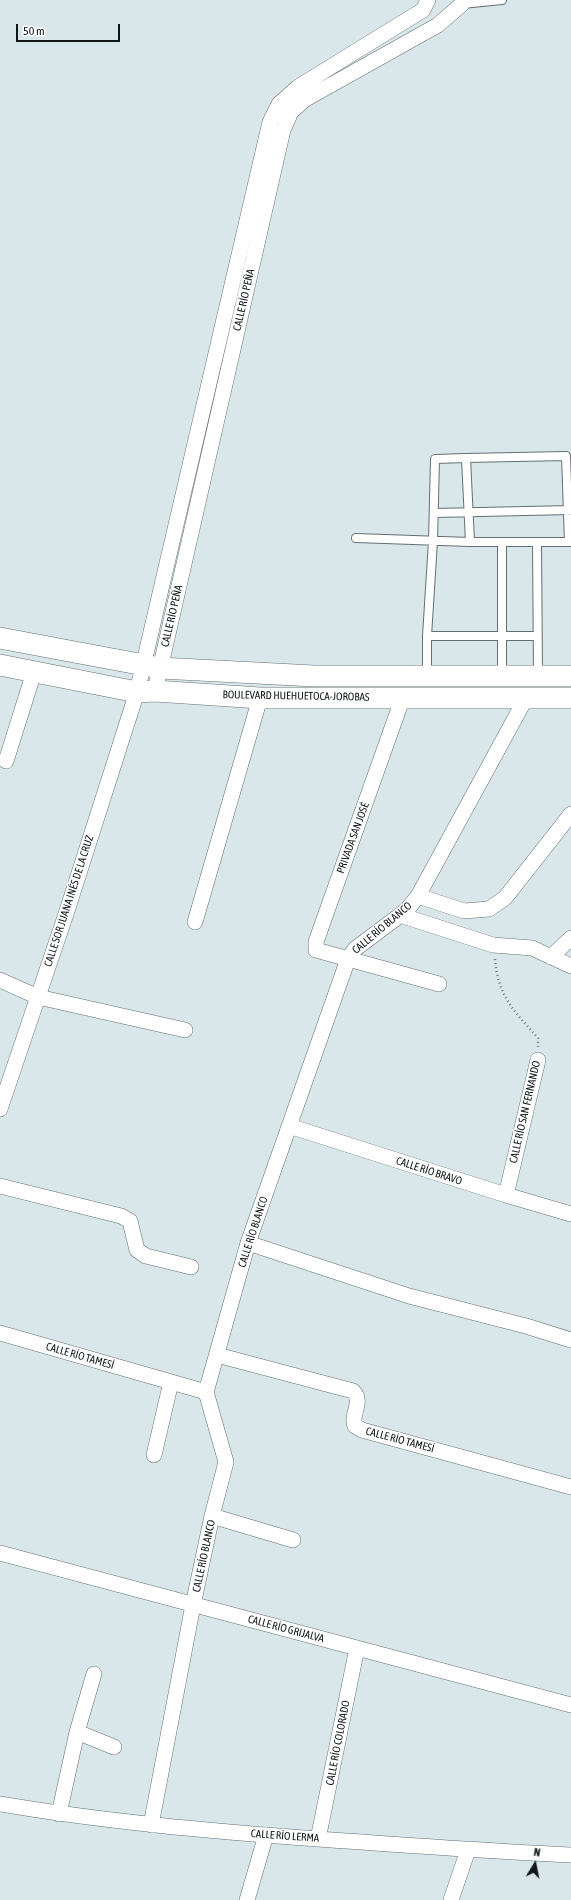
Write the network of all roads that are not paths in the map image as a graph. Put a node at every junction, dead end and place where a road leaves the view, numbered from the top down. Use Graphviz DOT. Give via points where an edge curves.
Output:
graph roads {
  1 [pos="428,0"];
  2 [pos="502,0"];
  3 [pos="463,2"];
  4 [pos="466,458"];
  5 [pos="570,510"];
  6 [pos="434,512"];
  7 [pos="469,512"];
  8 [pos="356,538"];
  9 [pos="433,541"];
  10 [pos="470,542"];
  11 [pos="502,542"];
  12 [pos="537,542"];
  13 [pos="570,542"];
  14 [pos="427,636"];
  15 [pos="502,636"];
  16 [pos="537,636"];
  17 [pos="0,638"];
  18 [pos="0,665"];
  19 [pos="152,666"];
  20 [pos="34,672"];
  21 [pos="427,676"];
  22 [pos="502,676"];
  23 [pos="538,676"];
  24 [pos="571,676"];
  25 [pos="146,692"];
  26 [pos="403,697"];
  27 [pos="260,698"];
  28 [pos="526,698"];
  29 [pos="571,698"];
  30 [pos="6,760"];
  31 [pos="571,814"];
  32 [pos="418,896"];
  33 [pos="400,915"];
  34 [pos="195,922"];
  35 [pos="571,938"];
  36 [pos="551,957"];
  37 [pos="348,959"];
  38 [pos="571,966"];
  39 [pos="0,980"];
  40 [pos="438,984"];
  41 [pos="38,997"];
  42 [pos="185,1030"];
  43 [pos="538,1060"];
  44 [pos="0,1109"];
  45 [pos="289,1126"];
  46 [pos="0,1186"];
  47 [pos="506,1196"];
  48 [pos="571,1214"];
  49 [pos="248,1243"];
  50 [pos="191,1267"];
  51 [pos="0,1333"];
  52 [pos="571,1340"];
  53 [pos="217,1354"];
  54 [pos="171,1382"];
  55 [pos="206,1392"];
  56 [pos="154,1455"];
  57 [pos="571,1487"];
  58 [pos="212,1516"];
  59 [pos="294,1540"];
  60 [pos="0,1554"];
  61 [pos="193,1605"];
  62 [pos="357,1648"];
  63 [pos="94,1674"];
  64 [pos="571,1705"];
  65 [pos="77,1732"];
  66 [pos="114,1747"];
  67 [pos="0,1804"];
  68 [pos="59,1814"];
  69 [pos="151,1825"];
  70 [pos="266,1835"];
  71 [pos="318,1839"];
  72 [pos="468,1850"];
  73 [pos="571,1855"];
  74 [pos="247,1900"];
  75 [pos="451,1900"];
  1 -- 19 [label="street, CALLE RÍO PEÑA" via="423,10 298,87 280,104 270,122"];
  2 -- 3 [label="lane"];
  3 -- 19 [label="street, CALLE RÍO PEÑA" via="438,24 304,100 291,112 283,130"];
  4 -- 5 [label="lane" via="566,456"];
  4 -- 6 [label="lane" via="435,459"];
  4 -- 7 [label="lane"];
  5 -- 7 [label="lane"];
  5 -- 13 [label="lane"];
  6 -- 7 [label="lane"];
  6 -- 9 [label="lane"];
  7 -- 10 [label="lane"];
  8 -- 9 [label="lane"];
  9 -- 10 [label="lane"];
  9 -- 14 [label="lane"];
  10 -- 11 [label="lane"];
  11 -- 12 [label="lane"];
  11 -- 15 [label="lane"];
  12 -- 13 [label="lane"];
  12 -- 16 [label="lane"];
  14 -- 15 [label="lane"];
  14 -- 21 [label="lane"];
  15 -- 16 [label="lane"];
  15 -- 22 [label="lane"];
  16 -- 23 [label="lane"];
  17 -- 19 [label="main road, BOULEVARD HUEHUETOCA-JOROBAS"];
  18 -- 20 [label="main road, BOULEVARD HUEHUETOCA-JOROBAS"];
  19 -- 21 [label="main road, BOULEVARD HUEHUETOCA-JOROBAS" via="314,676"];
  19 -- 25 [label="street, CALLE RÍO PEÑA"];
  20 -- 25 [label="main road, BOULEVARD HUEHUETOCA-JOROBAS"];
  20 -- 30 [label="street"];
  21 -- 22 [label="main road, BOULEVARD HUEHUETOCA-JOROBAS"];
  22 -- 23 [label="main road, BOULEVARD HUEHUETOCA-JOROBAS"];
  23 -- 24 [label="main road, BOULEVARD HUEHUETOCA-JOROBAS"];
  25 -- 27 [label="main road, BOULEVARD HUEHUETOCA-JOROBAS"];
  25 -- 41 [label="street, CALLE SOR JUANA INÉS DE LA CRUZ"];
  26 -- 27 [label="main road, BOULEVARD HUEHUETOCA-JOROBAS"];
  26 -- 28 [label="main road, BOULEVARD HUEHUETOCA-JOROBAS"];
  26 -- 37 [label="street, PRIVADA SAN JOSÉ" via="316,942 316,950"];
  27 -- 34 [label="street"];
  28 -- 29 [label="main road, BOULEVARD HUEHUETOCA-JOROBAS"];
  28 -- 32 [label="street, CALLE RÍO BLANCO"];
  31 -- 32 [label="street" via="505,898 489,909 464,911"];
  32 -- 33 [label="street, CALLE RÍO BLANCO"];
  33 -- 36 [label="street" via="493,945 532,948"];
  33 -- 37 [label="street, CALLE RÍO BLANCO" via="355,949"];
  35 -- 36 [label="street"];
  36 -- 38 [label="street"];
  37 -- 40 [label="street"];
  37 -- 45 [label="street, CALLE RÍO BLANCO"];
  39 -- 41 [label="street"];
  41 -- 42 [label="street"];
  41 -- 44 [label="street, CALLE SOR JUANA INÉS DE LA CRUZ"];
  43 -- 47 [label="street, CALLE RÍO SAN FERNANDO"];
  45 -- 47 [label="street, CALLE RÍO BRAVO"];
  45 -- 49 [label="street, CALLE RÍO BLANCO"];
  46 -- 50 [label="street" via="121,1216 130,1221 137,1250 146,1256"];
  47 -- 48 [label="street, CALLE RÍO BRAVO"];
  49 -- 52 [label="street" via="409,1296"];
  49 -- 53 [label="street, CALLE RÍO BLANCO"];
  51 -- 54 [label="street, CALLE RÍO TAMESÍ"];
  53 -- 55 [label="street, CALLE RÍO BLANCO"];
  53 -- 57 [label="street, CALLE RÍO TAMESÍ" via="353,1391 358,1402 353,1421 355,1426 362,1430"];
  54 -- 55 [label="street, CALLE RÍO TAMESÍ"];
  54 -- 56 [label="street"];
  55 -- 58 [label="street, CALLE RÍO BLANCO" via="226,1462"];
  58 -- 59 [label="street"];
  58 -- 61 [label="street, CALLE RÍO BLANCO"];
  60 -- 61 [label="street, CALLE RÍO GRIJALVA"];
  61 -- 62 [label="street, CALLE RÍO GRIJALVA"];
  61 -- 69 [label="street, CALLE RÍO BLANCO"];
  62 -- 64 [label="street, CALLE RÍO GRIJALVA"];
  62 -- 71 [label="street, CALLE RÍO COLORADO"];
  63 -- 65 [label="street"];
  65 -- 66 [label="street"];
  65 -- 68 [label="street"];
  67 -- 68 [label="street, CALLE RÍO LERMA"];
  68 -- 69 [label="street, CALLE RÍO LERMA"];
  69 -- 70 [label="street, CALLE RÍO LERMA"];
  70 -- 71 [label="street, CALLE RÍO LERMA"];
  70 -- 74 [label="street"];
  71 -- 72 [label="street, CALLE RÍO LERMA"];
  72 -- 73 [label="street, CALLE RÍO LERMA"];
  72 -- 75 [label="street"];
}
